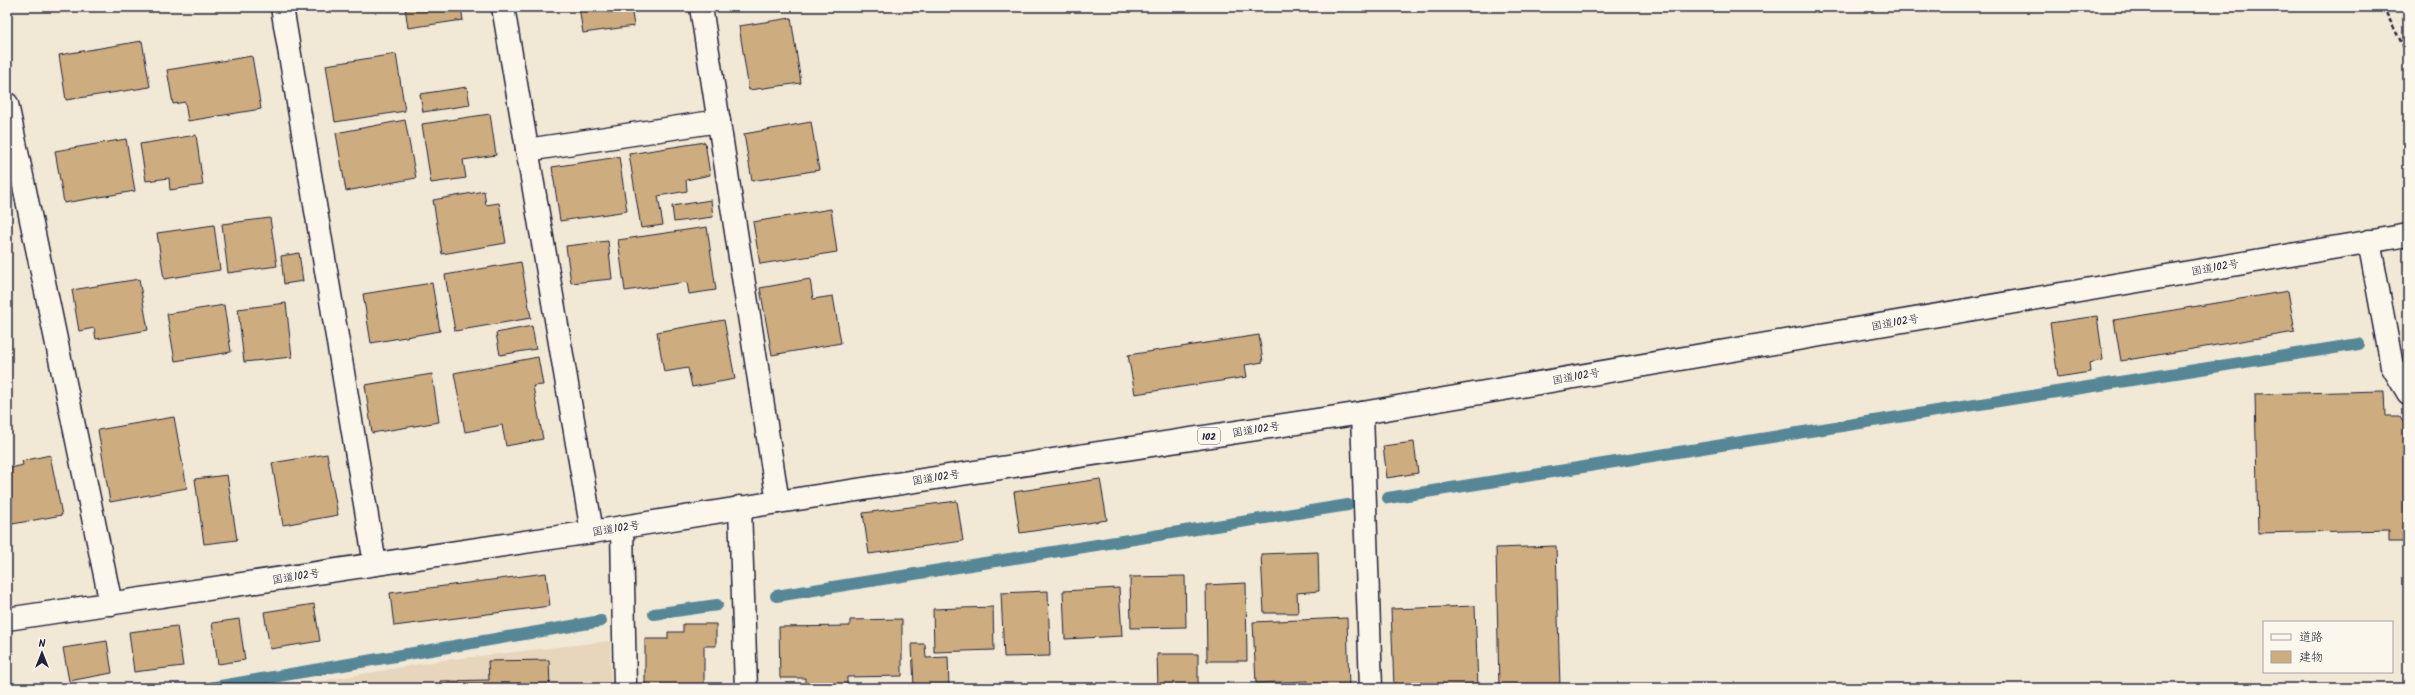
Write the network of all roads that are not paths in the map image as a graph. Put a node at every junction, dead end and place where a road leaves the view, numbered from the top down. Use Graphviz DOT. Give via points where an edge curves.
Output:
graph roads {
  1 [pos="282,7"];
  2 [pos="503,7"];
  3 [pos="701,7"];
  4 [pos="7,104"];
  5 [pos="719,121"];
  6 [pos="9,130"];
  7 [pos="527,150"];
  8 [pos="2408,235"];
  9 [pos="2369,241"];
  10 [pos="2400,365"];
  11 [pos="2408,393"];
  12 [pos="1362,413"];
  13 [pos="778,502"];
  14 [pos="740,507"];
  15 [pos="622,528"];
  16 [pos="592,532"];
  17 [pos="375,564"];
  18 [pos="111,604"];
  19 [pos="7,619"];
  20 [pos="625,688"];
  21 [pos="746,688"];
  22 [pos="1371,688"];
  1 -- 17 [label="main road"];
  2 -- 7 [label="main road"];
  3 -- 5 [label="main road"];
  4 -- 6 [label="main road"];
  5 -- 7 [label="main road"];
  5 -- 13 [label="main road"];
  6 -- 18 [label="main road"];
  7 -- 16 [label="main road"];
  8 -- 9 [label="main road, 国道102号 / 102"];
  9 -- 10 [label="main road"];
  9 -- 12 [label="main road, 国道102号 / 102"];
  10 -- 11 [label="main road"];
  12 -- 13 [label="main road, 国道102号 / 102"];
  12 -- 22 [label="main road"];
  13 -- 14 [label="main road, 国道102号 / 102"];
  14 -- 15 [label="main road, 国道102号 / 102"];
  14 -- 21 [label="main road"];
  15 -- 16 [label="main road, 国道102号 / 102"];
  15 -- 20 [label="main road"];
  16 -- 17 [label="main road, 国道102号 / 102"];
  17 -- 18 [label="main road, 国道102号 / 102"];
  18 -- 19 [label="main road, 国道102号 / 102"];
}
